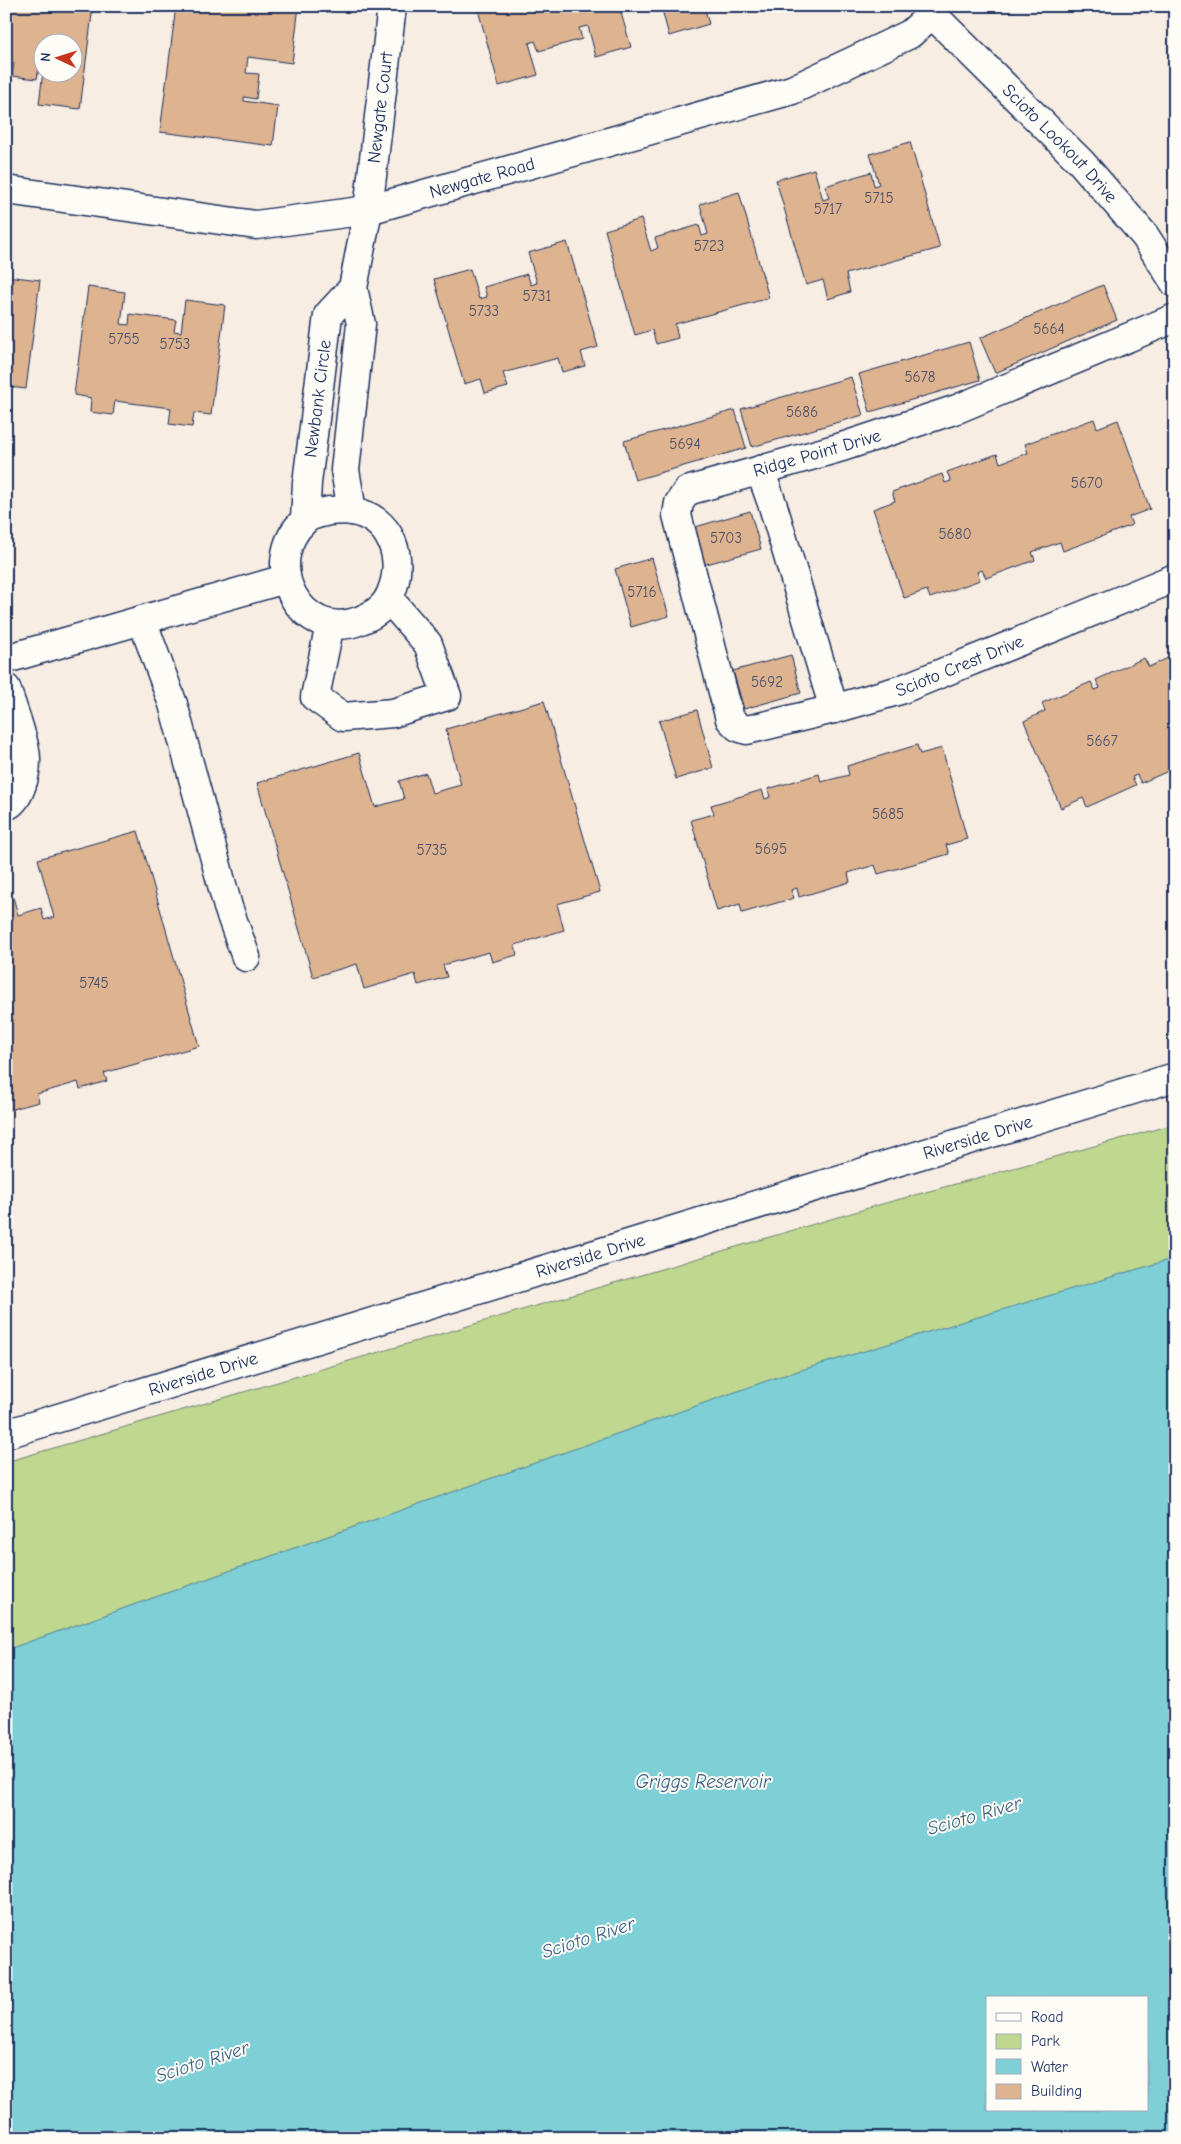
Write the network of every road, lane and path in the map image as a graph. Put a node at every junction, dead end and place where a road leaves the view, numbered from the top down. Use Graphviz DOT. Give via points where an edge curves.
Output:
graph roads {
  1 [pos="392,6"];
  2 [pos="935,10"];
  3 [pos="6,190"];
  4 [pos="368,210"];
  5 [pos="1175,283"];
  6 [pos="353,288"];
  7 [pos="1175,318"];
  8 [pos="760,470"];
  9 [pos="352,511"];
  10 [pos="306,519"];
  11 [pos="1175,578"];
  12 [pos="285,579"];
  13 [pos="389,599"];
  14 [pos="142,620"];
  15 [pos="330,624"];
  16 [pos="6,659"];
  17 [pos="6,688"];
  18 [pos="834,710"];
  19 [pos="738,727"];
  20 [pos="6,806"];
  21 [pos="246,957"];
  22 [pos="1175,1077"];
  23 [pos="6,1434"];
  1 -- 4 [label="street, Newgate Court"];
  2 -- 4 [label="street, Newgate Road" via="910,34 792,90"];
  2 -- 5 [label="street, Scioto Lookout Drive" via="1082,162 1145,236"];
  3 -- 4 [label="street, Newgate Road" via="256,225"];
  4 -- 6 [label="street, Newbank Circle"];
  6 -- 9 [label="street, Newbank Circle" via="361,324 345,470"];
  6 -- 10 [label="street, Newbank Circle" via="328,315 307,483"];
  7 -- 8 [label="street, Ridge Point Drive" via="957,409 842,448"];
  8 -- 18 [label="street"];
  8 -- 19 [label="street, Ridge Point Drive" via="687,492 679,503 677,515 730,719"];
  9 -- 10 [label="street" via="329,511"];
  9 -- 13 [label="street" via="373,519 388,535 398,556 398,578"];
  10 -- 12 [label="street" via="293,536 284,557"];
  11 -- 18 [label="street, Scioto Crest Drive" via="900,690"];
  12 -- 14 [label="street"];
  12 -- 15 [label="street" via="294,600 309,616"];
  13 -- 15 [label="street" via="374,615 353,624"];
  13 -- 15 [label="street" via="428,644 447,696 392,713 344,717 315,697"];
  14 -- 16 [label="street"];
  14 -- 21 [label="street" via="173,704 228,907"];
  17 -- 20 [label="street" via="27,759 20,791"];
  18 -- 19 [label="street, Scioto Crest Drive" via="747,730"];
  22 -- 23 [label="street, Riverside Drive"];
}
